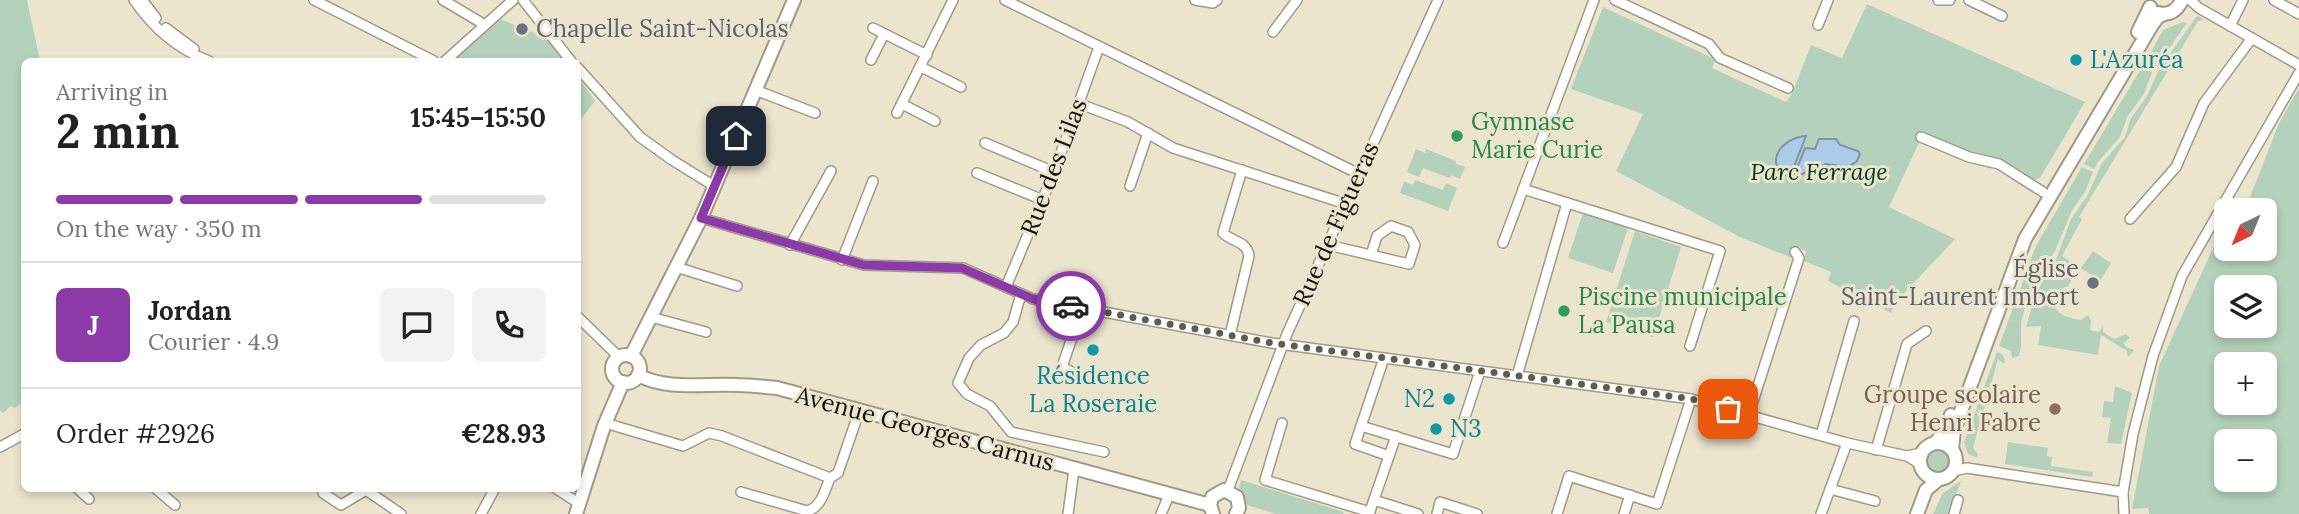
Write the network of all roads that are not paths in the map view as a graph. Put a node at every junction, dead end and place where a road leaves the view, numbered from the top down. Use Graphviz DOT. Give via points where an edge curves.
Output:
graph roads {
  1 [pos="134,0"];
  2 [pos="142,0"];
  3 [pos="314,0"];
  4 [pos="443,0"];
  5 [pos="513,0"];
  6 [pos="523,0"];
  7 [pos="794,0"];
  8 [pos="953,0"];
  9 [pos="1005,0"];
  10 [pos="1195,0"];
  11 [pos="1217,0"];
  12 [pos="1297,0"];
  13 [pos="1438,0"];
  14 [pos="1594,0"];
  15 [pos="1615,0"];
  16 [pos="1828,0"];
  17 [pos="1938,0"];
  18 [pos="1950,0"];
  19 [pos="1969,0"];
  20 [pos="2190,0"];
  21 [pos="2244,0"];
  22 [pos="2274,0"];
  23 [pos="2148,3"];
  24 [pos="2174,8"];
  25 [pos="2199,8"];
  26 [pos="2299,14"];
  27 [pos="2002,16"];
  28 [pos="485,25"];
  29 [pos="1818,25"];
  30 [pos="2230,26"];
  31 [pos="873,28"];
  32 [pos="1273,32"];
  33 [pos="884,34"];
  34 [pos="2252,38"];
  35 [pos="1099,47"];
  36 [pos="927,55"];
  37 [pos="202,58"];
  38 [pos="207,58"];
  39 [pos="428,58"];
  40 [pos="447,58"];
  41 [pos="570,58"];
  42 [pos="871,60"];
  43 [pos="2299,65"];
  44 [pos="921,68"];
  45 [pos="581,72"];
  46 [pos="2299,73"];
  47 [pos="961,87"];
  48 [pos="1788,88"];
  49 [pos="755,90"];
  50 [pos="615,93"];
  51 [pos="607,103"];
  52 [pos="1080,104"];
  53 [pos="815,113"];
  54 [pos="935,121"];
  55 [pos="1148,134"];
  56 [pos="1921,137"];
  57 [pos="985,143"];
  58 [pos="831,170"];
  59 [pos="1242,170"];
  60 [pos="1054,172"];
  61 [pos="976,173"];
  62 [pos="1359,174"];
  63 [pos="873,181"];
  64 [pos="714,186"];
  65 [pos="1130,186"];
  66 [pos="1523,189"];
  67 [pos="2043,192"];
  68 [pos="1042,200"];
  69 [pos="1567,203"];
  70 [pos="1346,204"];
  71 [pos="701,218"];
  72 [pos="2130,219"];
  73 [pos="1503,243"];
  74 [pos="790,245"];
  75 [pos="1328,245"];
  76 [pos="1795,251"];
  77 [pos="1371,255"];
  78 [pos="842,260"];
  79 [pos="676,267"];
  80 [pos="737,286"];
  81 [pos="1006,287"];
  82 [pos="1021,294"];
  83 [pos="1082,307"];
  84 [pos="651,317"];
  85 [pos="581,320"];
  86 [pos="1854,321"];
  87 [pos="1926,331"];
  88 [pos="706,332"];
  89 [pos="1230,335"];
  90 [pos="1283,345"];
  91 [pos="1690,346"];
  92 [pos="625,357"];
  93 [pos="1384,358"];
  94 [pos="1480,371"];
  95 [pos="638,375"];
  96 [pos="1080,376"];
  97 [pos="1517,376"];
  98 [pos="623,382"];
  99 [pos="1692,399"];
  100 [pos="860,409"];
  101 [pos="1749,414"];
  102 [pos="606,423"];
  103 [pos="1282,423"];
  104 [pos="1362,426"];
  105 [pos="1821,435"];
  106 [pos="1396,436"];
  107 [pos="21,437"];
  108 [pos="1936,442"];
  109 [pos="1847,443"];
  110 [pos="0,447"];
  111 [pos="1876,450"];
  112 [pos="1104,452"];
  113 [pos="1389,456"];
  114 [pos="1957,462"];
  115 [pos="1922,463"];
  116 [pos="1074,469"];
  117 [pos="584,472"];
  118 [pos="830,478"];
  119 [pos="1939,479"];
  120 [pos="1830,489"];
  121 [pos="581,490"];
  122 [pos="1927,490"];
  123 [pos="1228,491"];
  124 [pos="81,492"];
  125 [pos="160,492"];
  126 [pos="363,492"];
  127 [pos="369,492"];
  128 [pos="493,492"];
  129 [pos="559,492"];
  130 [pos="741,492"];
  131 [pos="2123,492"];
  132 [pos="323,493"];
  133 [pos="1168,495"];
  134 [pos="1630,495"];
  135 [pos="89,499"];
  136 [pos="1374,500"];
  137 [pos="1958,500"];
  138 [pos="1875,501"];
  139 [pos="176,505"];
  140 [pos="578,509"];
  141 [pos="1211,510"];
  142 [pos="1240,513"];
  143 [pos="1369,513"];
  144 [pos="401,514"];
  145 [pos="481,514"];
  146 [pos="1068,514"];
  147 [pos="1161,514"];
  148 [pos="1418,514"];
  149 [pos="1437,514"];
  150 [pos="1477,514"];
  151 [pos="1556,514"];
  152 [pos="1623,514"];
  153 [pos="1821,514"];
  154 [pos="1917,514"];
  155 [pos="1954,514"];
  156 [pos="2124,514"];
  1 -- 37 [label="street" via="171,41"];
  2 -- 38 [label="street" via="172,34"];
  3 -- 39 [label="street"];
  4 -- 28 [label="street"];
  5 -- 28 [label="street"];
  6 -- 41 [label="street"];
  7 -- 49 [label="street"];
  8 -- 36 [label="street"];
  9 -- 35 [label="street"];
  10 -- 11 [label="street"];
  12 -- 32 [label="street"];
  13 -- 62 [label="street, Rue de Figueras"];
  14 -- 66 [label="street"];
  15 -- 48 [label="street" via="1709,44 1720,58"];
  16 -- 29 [label="street"];
  17 -- 18 [label="street"];
  19 -- 27 [label="street"];
  20 -- 25 [label="street"];
  21 -- 30 [label="street"];
  22 -- 26 [label="street"];
  23 -- 24 [label="street"];
  23 -- 67 [label="street" via="2145,21"];
  24 -- 25 [label="street"];
  24 -- 114 [label="street" via="2152,25 2025,239 1954,430"];
  25 -- 30 [label="street"];
  28 -- 40 [label="street"];
  30 -- 34 [label="street"];
  31 -- 33 [label="street"];
  33 -- 36 [label="street"];
  33 -- 42 [label="street"];
  34 -- 43 [label="street"];
  34 -- 72 [label="street" via="2204,103 2176,167"];
  35 -- 52 [label="street, Rue des Lilas"];
  35 -- 62 [label="street"];
  36 -- 44 [label="street"];
  44 -- 47 [label="street"];
  44 -- 54 [label="street" via="900,108"];
  45 -- 51 [label="street"];
  46 -- 131 [label="street" via="2182,276 2153,356"];
  49 -- 53 [label="street"];
  49 -- 64 [label="street"];
  50 -- 51 [label="street"];
  51 -- 64 [label="street" via="640,137"];
  52 -- 55 [label="street"];
  52 -- 60 [label="street, Rue des Lilas"];
  55 -- 59 [label="street" via="1173,148"];
  55 -- 65 [label="street"];
  56 -- 67 [label="street" via="1999,164"];
  57 -- 60 [label="street"];
  58 -- 74 [label="street"];
  59 -- 70 [label="street"];
  59 -- 89 [label="street" via="1223,233 1244,245 1249,256"];
  60 -- 68 [label="street, Rue des Lilas"];
  61 -- 68 [label="street"];
  62 -- 70 [label="street, Rue de Figueras"];
  63 -- 78 [label="street"];
  64 -- 71 [label="street"];
  66 -- 69 [label="street"];
  66 -- 73 [label="street"];
  67 -- 108 [label="street" via="2018,235 1947,428"];
  68 -- 81 [label="street, Rue des Lilas"];
  69 -- 91 [label="street" via="1720,251"];
  69 -- 97 [label="street"];
  70 -- 75 [label="street, Rue de Figueras"];
  71 -- 74 [label="street"];
  71 -- 79 [label="street"];
  74 -- 78 [label="street"];
  75 -- 77 [label="street"];
  75 -- 90 [label="street, Rue de Figueras"];
  76 -- 101 [label="street" via="1799,258"];
  77 -- 77 [label="street" via="1409,264 1415,245 1408,232 1391,226 1377,236"];
  78 -- 81 [label="street" via="864,265 962,268"];
  79 -- 80 [label="street"];
  79 -- 84 [label="street"];
  81 -- 82 [label="street"];
  82 -- 83 [label="street"];
  82 -- 112 [label="street" via="1013,322 969,358 957,383 990,406 1011,432"];
  83 -- 89 [label="street"];
  83 -- 96 [label="street" via="1062,368"];
  84 -- 88 [label="street"];
  84 -- 92 [label="street"];
  85 -- 92 [label="street"];
  86 -- 105 [label="street"];
  87 -- 111 [label="street" via="1908,344"];
  89 -- 90 [label="street"];
  90 -- 93 [label="street"];
  90 -- 123 [label="street, Rue de Figueras"];
  92 -- 95 [label="street" via="639,364"];
  92 -- 98 [label="street" via="613,364 613,373"];
  93 -- 94 [label="street"];
  93 -- 104 [label="street"];
  94 -- 97 [label="street"];
  94 -- 106 [label="street" via="1453,454"];
  95 -- 98 [label="street"];
  95 -- 100 [label="street, Avenue Georges Carnus" via="664,384 777,388"];
  97 -- 99 [label="street"];
  98 -- 102 [label="street"];
  99 -- 101 [label="street"];
  99 -- 134 [label="street" via="1657,504"];
  100 -- 116 [label="street, Avenue Georges Carnus"];
  100 -- 118 [label="street" via="838,473"];
  101 -- 105 [label="street"];
  102 -- 117 [label="street"];
  102 -- 118 [label="street" via="683,446 709,433 722,436"];
  103 -- 143 [label="street" via="1265,480"];
  104 -- 106 [label="street"];
  104 -- 113 [label="street" via="1355,444"];
  105 -- 109 [label="street"];
  106 -- 113 [label="street"];
  107 -- 110 [label="street"];
  108 -- 114 [label="street"];
  108 -- 115 [label="street" via="1925,448"];
  109 -- 111 [label="street"];
  109 -- 120 [label="street"];
  111 -- 115 [label="street"];
  113 -- 136 [label="street"];
  114 -- 119 [label="street"];
  114 -- 131 [label="street"];
  115 -- 119 [label="street" via="1928,477"];
  115 -- 122 [label="street"];
  116 -- 133 [label="street, Avenue Georges Carnus"];
  116 -- 146 [label="street"];
  117 -- 121 [label="street"];
  118 -- 130 [label="street" via="818,505 807,511"];
  119 -- 122 [label="street"];
  120 -- 138 [label="street"];
  120 -- 153 [label="street"];
  122 -- 154 [label="street"];
  123 -- 141 [label="street" via="1214,495"];
  123 -- 142 [label="street" via="1237,498"];
  124 -- 135 [label="street"];
  125 -- 139 [label="street"];
  126 -- 132 [label="street" via="341,505"];
  127 -- 144 [label="street"];
  128 -- 145 [label="street"];
  129 -- 140 [label="street"];
  131 -- 156 [label="street"];
  133 -- 141 [label="street, Avenue Georges Carnus"];
  133 -- 147 [label="street"];
  134 -- 151 [label="street" via="1569,476"];
  134 -- 152 [label="street"];
  136 -- 143 [label="street"];
  136 -- 148 [label="street"];
  137 -- 155 [label="street"];
  149 -- 150 [label="street" via="1440,502"];
}
